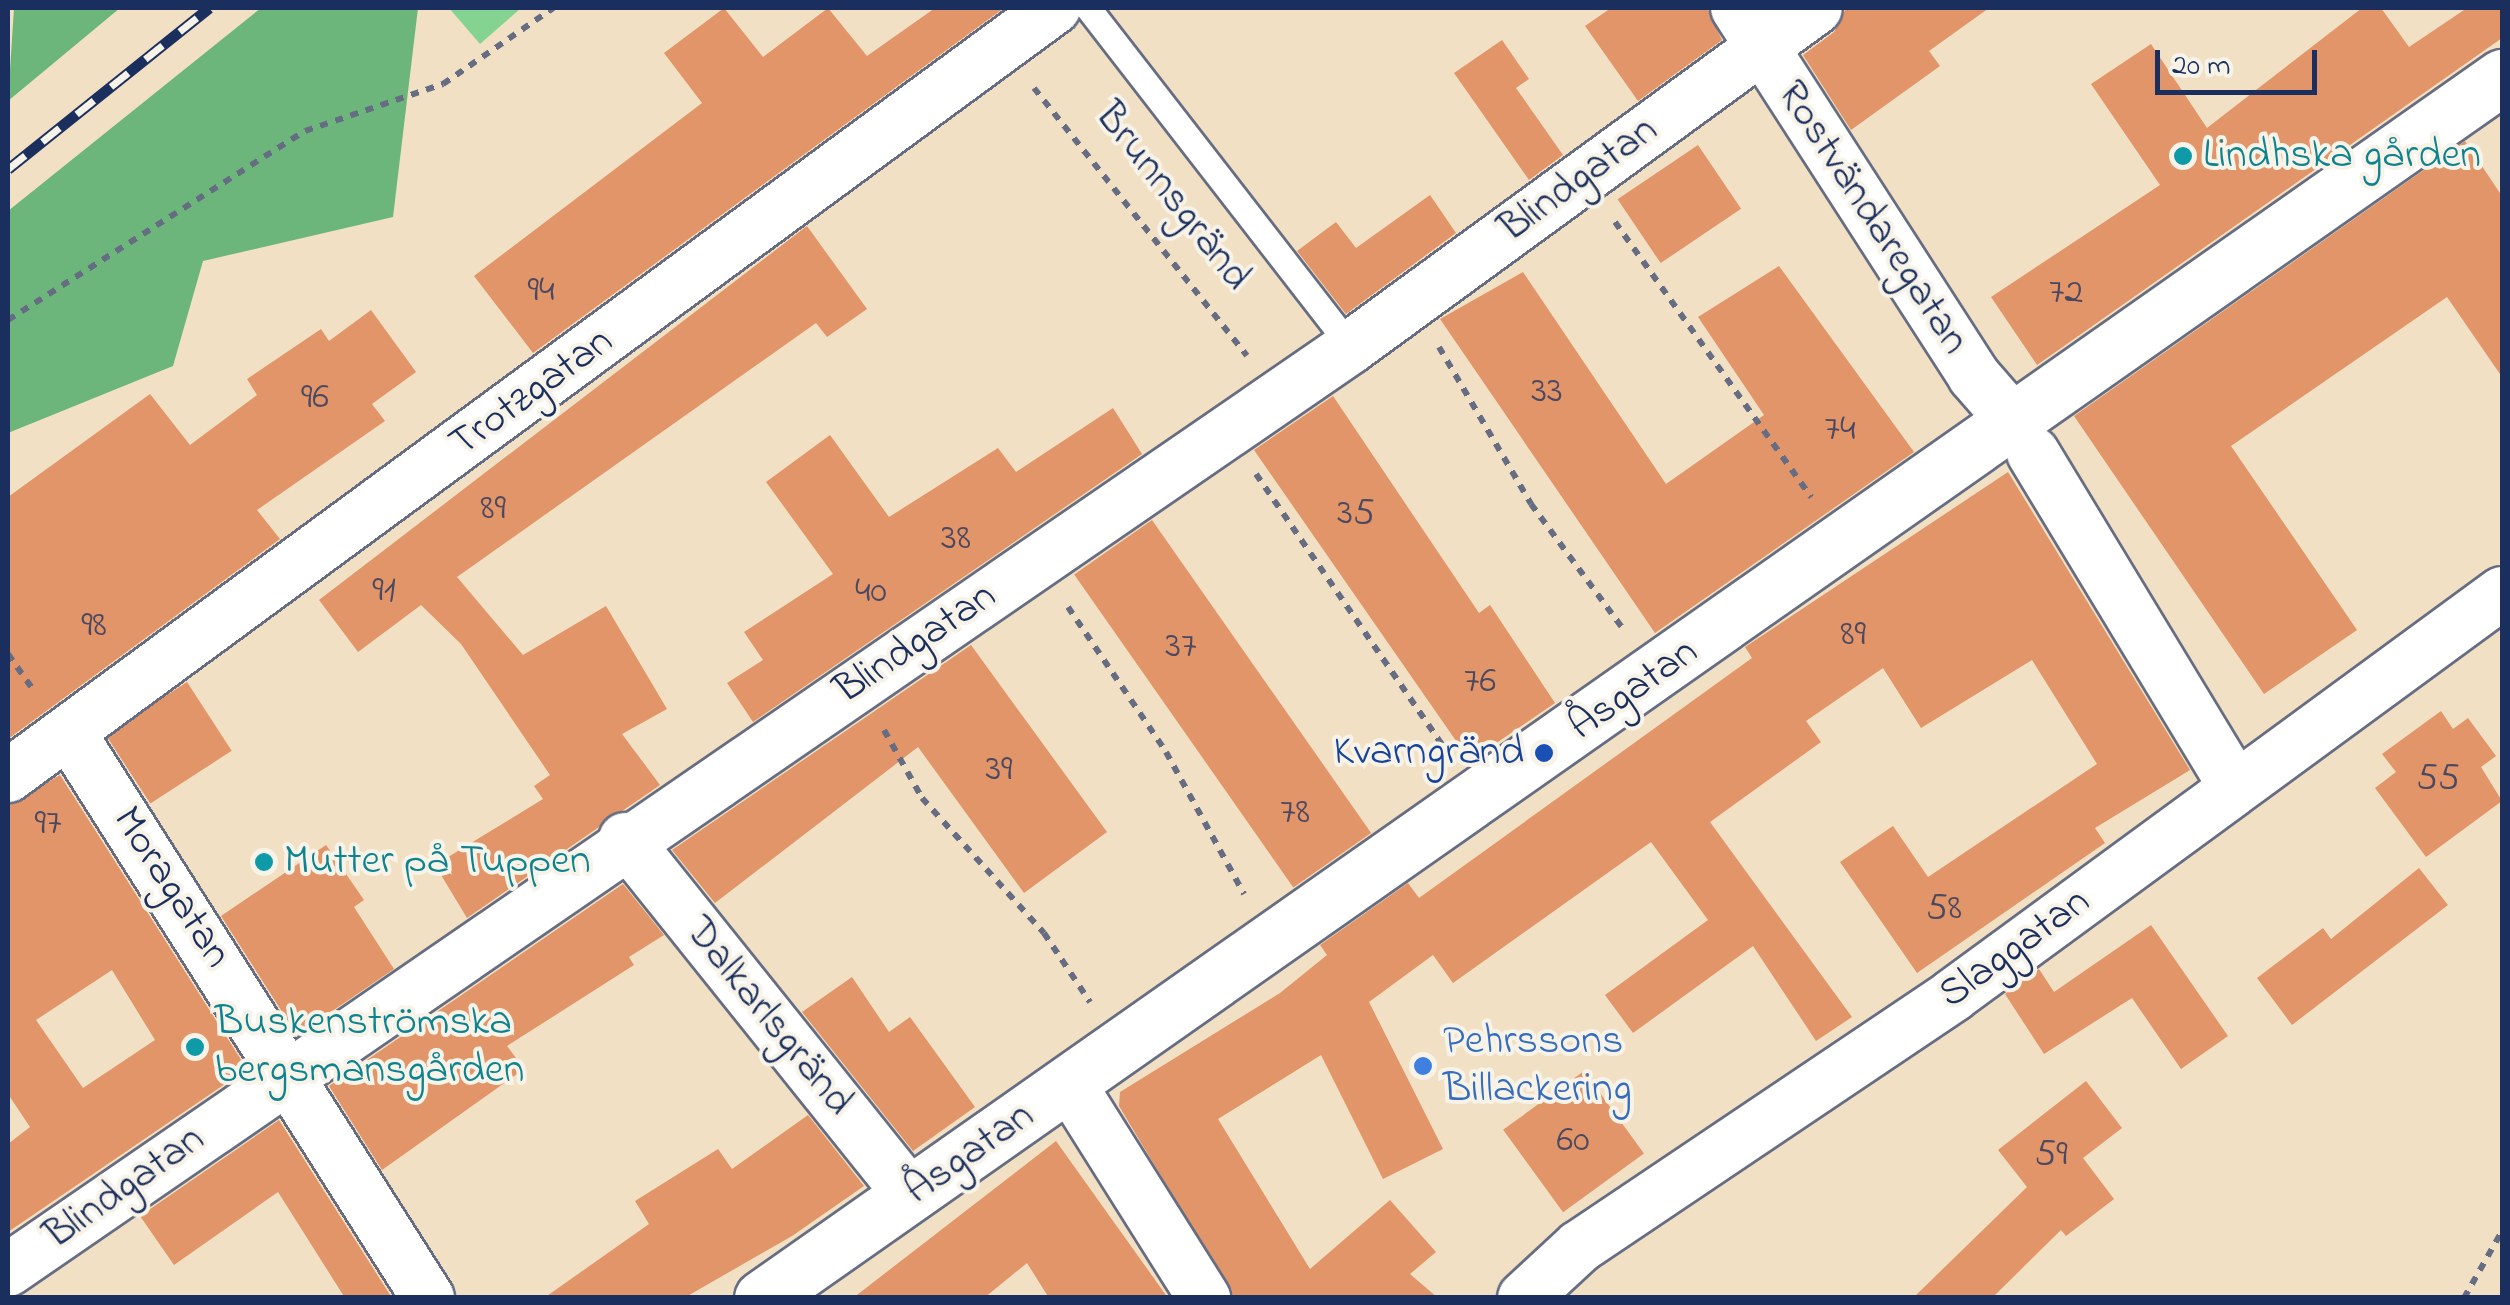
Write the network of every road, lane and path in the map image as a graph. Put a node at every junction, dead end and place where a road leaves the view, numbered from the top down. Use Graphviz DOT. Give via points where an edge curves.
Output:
graph roads {
  1 [pos="553,8"];
  2 [pos="1054,8"];
  3 [pos="1088,8"];
  4 [pos="1816,8"];
  5 [pos="1749,27"];
  6 [pos="1002,46"];
  7 [pos="2501,81"];
  8 [pos="1610,216"];
  9 [pos="8,320"];
  10 [pos="1434,341"];
  11 [pos="1351,346"];
  12 [pos="1279,396"];
  13 [pos="1226,432"];
  14 [pos="2024,438"];
  15 [pos="1844,542"];
  16 [pos="1043,558"];
  17 [pos="2502,593"];
  18 [pos="1654,676"];
  19 [pos="855,685"];
  20 [pos="70,734"];
  21 [pos="8,776"];
  22 [pos="2236,786"];
  23 [pos="1477,800"];
  24 [pos="626,839"];
  25 [pos="1273,942"];
  26 [pos="1122,1048"];
  27 [pos="291,1072"];
  28 [pos="1070,1085"];
  29 [pos="910,1196"];
  30 [pos="2502,1231"];
  31 [pos="8,1270"];
  32 [pos="428,1298"];
  33 [pos="762,1298"];
  34 [pos="1204,1298"];
  35 [pos="1524,1298"];
  36 [pos="2464,1298"];
  1 -- 9 [label="path" via="443,84 305,131"];
  2 -- 6 [label="street, Trotzgatan"];
  3 -- 11 [label="lane, Brunnsgränd"];
  4 -- 5 [label="street, Blindgatan"];
  5 -- 11 [label="street, Blindgatan"];
  5 -- 14 [label="street, Rostvändaregatan" via="1974,376"];
  6 -- 12 [label="path, Brunnsgränd"];
  6 -- 20 [label="street, Trotzgatan"];
  7 -- 14 [label="street, Åsgatan"];
  8 -- 15 [label="path"];
  10 -- 18 [label="path" via="1530,504"];
  11 -- 12 [label="street, Blindgatan"];
  12 -- 13 [label="street, Blindgatan"];
  13 -- 16 [label="street, Blindgatan"];
  13 -- 23 [label="path"];
  14 -- 15 [label="street, Åsgatan"];
  14 -- 22 [label="street, Rostvändaregatan"];
  15 -- 18 [label="street, Åsgatan"];
  16 -- 19 [label="street, Blindgatan"];
  16 -- 25 [label="path"];
  17 -- 22 [label="street, Slaggatan"];
  18 -- 23 [label="street, Åsgatan"];
  19 -- 24 [label="street, Blindgatan"];
  19 -- 26 [label="path" via="922,798 1044,934"];
  20 -- 21 [label="street, Trotzgatan"];
  20 -- 27 [label="street, Moragatan"];
  22 -- 35 [label="street, Slaggatan" via="1952,996 1578,1247"];
  23 -- 25 [label="street, Åsgatan"];
  24 -- 27 [label="street, Blindgatan"];
  24 -- 29 [label="street, Dalkarlsgränd"];
  25 -- 26 [label="street, Åsgatan"];
  26 -- 28 [label="street, Åsgatan"];
  27 -- 31 [label="street, Blindgatan"];
  27 -- 32 [label="street, Moragatan"];
  28 -- 29 [label="street, Åsgatan"];
  28 -- 34 [label="street"];
  29 -- 33 [label="street, Åsgatan"];
  30 -- 36 [label="path"];
}
